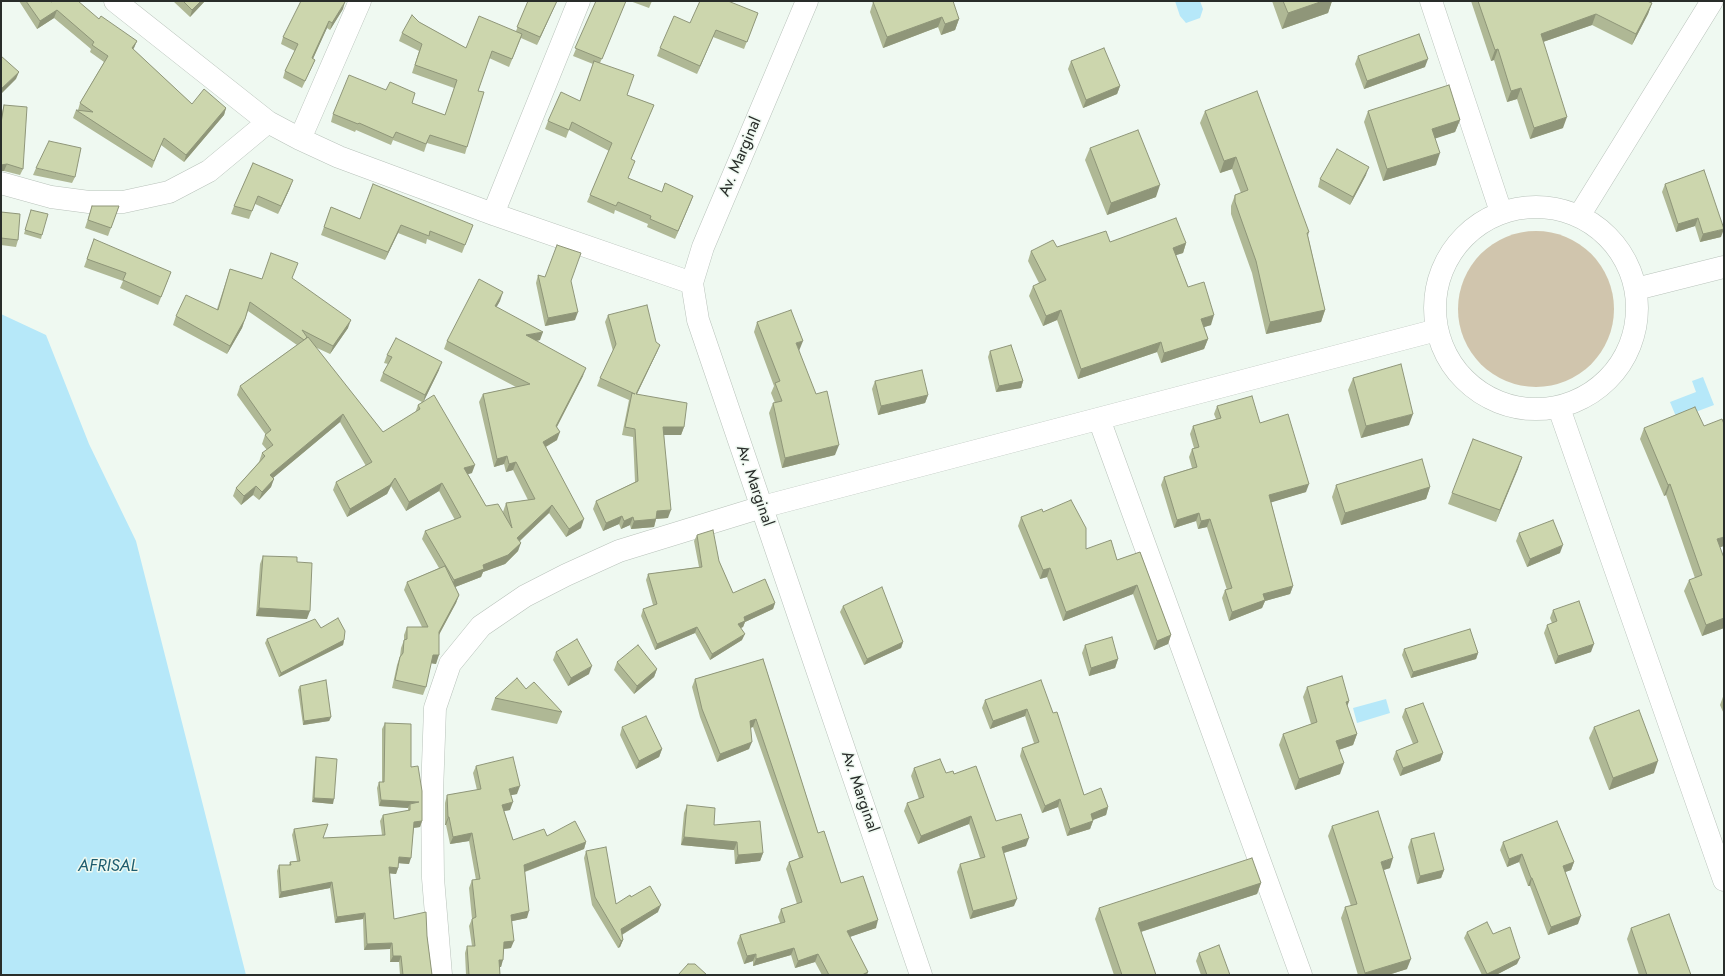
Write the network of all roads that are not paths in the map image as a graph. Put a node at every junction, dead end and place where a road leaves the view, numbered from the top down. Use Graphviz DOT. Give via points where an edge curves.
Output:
graph roads {
  1 [pos="115,1"];
  2 [pos="360,1"];
  3 [pos="579,1"];
  4 [pos="807,1"];
  5 [pos="1432,1"];
  6 [pos="1712,1"];
  7 [pos="268,122"];
  8 [pos="300,139"];
  9 [pos="1,183"];
  10 [pos="1501,212"];
  11 [pos="493,214"];
  12 [pos="1579,216"];
  13 [pos="1724,267"];
  14 [pos="692,283"];
  15 [pos="1636,289"];
  16 [pos="1437,330"];
  17 [pos="1559,408"];
  18 [pos="1099,419"];
  19 [pos="762,507"];
  20 [pos="1724,880"];
  21 [pos="441,975"];
  22 [pos="921,975"];
  23 [pos="1301,975"];
  1 -- 7 [label="street"];
  2 -- 8 [label="street"];
  3 -- 11 [label="street"];
  4 -- 14 [label="street, Av. Marginal" via="703,246"];
  5 -- 10 [label="street"];
  6 -- 12 [label="street"];
  7 -- 8 [label="street"];
  7 -- 9 [label="street" via="209,171 169,192 123,202 89,202 51,197"];
  8 -- 11 [label="street" via="339,157"];
  10 -- 12 [label="street" via="1527,206 1554,208"];
  10 -- 16 [label="street" via="1470,230 1447,259 1435,293"];
  11 -- 14 [label="street"];
  12 -- 15 [label="street" via="1606,234 1625,259"];
  13 -- 15 [label="street"];
  14 -- 19 [label="street, Av. Marginal" via="698,320"];
  15 -- 17 [label="street" via="1636,328 1622,364 1594,392"];
  16 -- 17 [label="street" via="1453,367 1482,394 1519,409"];
  16 -- 18 [label="street"];
  17 -- 20 [label="street"];
  18 -- 19 [label="street"];
  18 -- 23 [label="street"];
  19 -- 21 [label="street" via="618,551 566,575 525,596 481,626 450,664 434,708 433,878"];
  19 -- 22 [label="street, Av. Marginal"];
}
